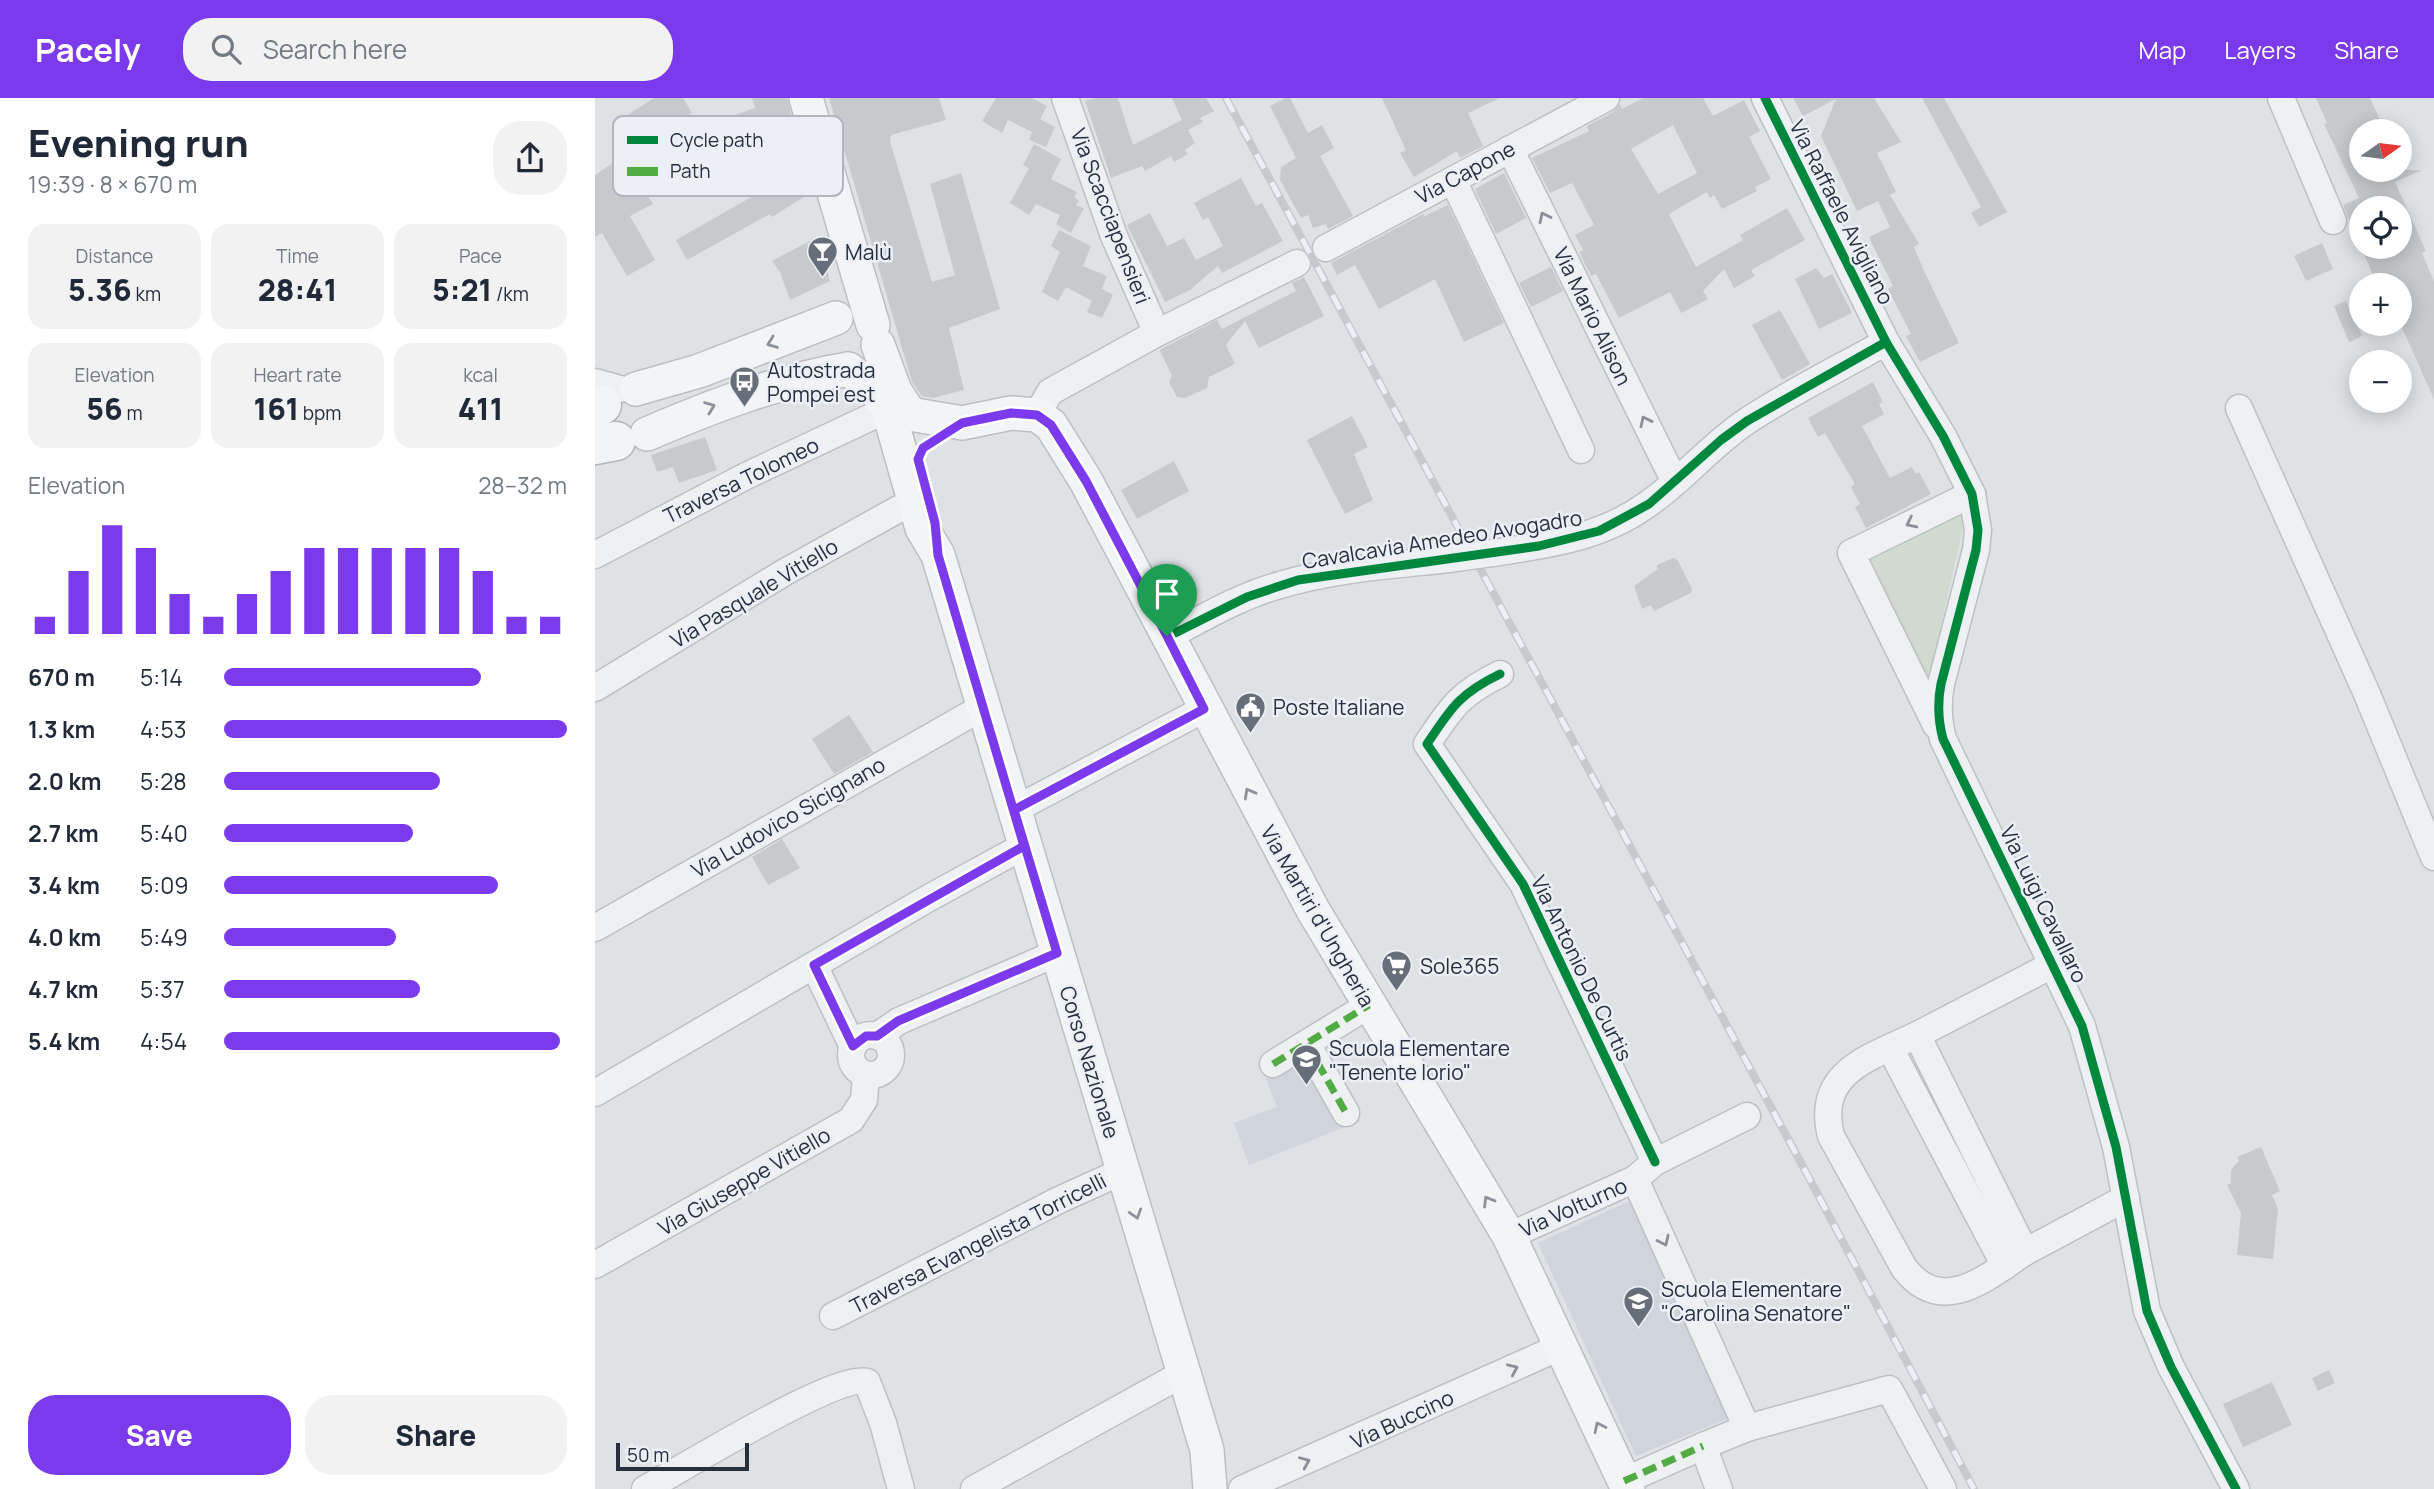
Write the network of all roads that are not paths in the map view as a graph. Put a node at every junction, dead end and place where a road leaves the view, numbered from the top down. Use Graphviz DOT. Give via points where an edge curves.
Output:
graph roads {
  1 [pos="806,98"];
  2 [pos="1065,98"];
  3 [pos="1606,98"];
  4 [pos="1765,98"];
  5 [pos="2281,98"];
  6 [pos="812,116"];
  7 [pos="1510,149"];
  8 [pos="1453,180"];
  9 [pos="836,196"];
  10 [pos="2333,221"];
  11 [pos="1326,248"];
  12 [pos="1297,263"];
  13 [pos="858,326"];
  14 [pos="1157,333"];
  15 [pos="1886,342"];
  16 [pos="848,369"];
  17 [pos="607,396"];
  18 [pos="2239,408"];
  19 [pos="888,409"];
  20 [pos="1037,415"];
  21 [pos="962,423"];
  22 [pos="619,440"];
  23 [pos="1581,450"];
  24 [pos="1675,482"];
  25 [pos="1972,494"];
  26 [pos="915,500"];
  27 [pos="595,555"];
  28 [pos="938,555"];
  29 [pos="1167,636"];
  30 [pos="1500,674"];
  31 [pos="595,688"];
  32 [pos="983,707"];
  33 [pos="1204,709"];
  34 [pos="1943,739"];
  35 [pos="1014,810"];
  36 [pos="1024,846"];
  37 [pos="2434,857"];
  38 [pos="595,928"];
  39 [pos="1057,953"];
  40 [pos="2054,964"];
  41 [pos="814,965"];
  42 [pos="1369,1005"];
  43 [pos="1917,1035"];
  44 [pos="877,1036"];
  45 [pos="1307,1044"];
  46 [pos="853,1046"];
  47 [pos="1890,1048"];
  48 [pos="1273,1064"];
  49 [pos="866,1075"];
  50 [pos="595,1093"];
  51 [pos="1346,1113"];
  52 [pos="1747,1116"];
  53 [pos="1645,1170"];
  54 [pos="1123,1171"];
  55 [pos="2126,1198"];
  56 [pos="1509,1236"];
  57 [pos="2015,1259"];
  58 [pos="595,1265"];
  59 [pos="833,1317"];
  60 [pos="1560,1347"];
  61 [pos="1184,1374"];
  62 [pos="1747,1428"];
  63 [pos="1703,1446"];
  64 [pos="1207,1450"];
  65 [pos="1626,1485"];
  66 [pos="645,1489"];
  67 [pos="901,1489"];
  68 [pos="974,1489"];
  69 [pos="1210,1489"];
  70 [pos="1229,1489"];
  71 [pos="1243,1489"];
  72 [pos="1719,1489"];
  73 [pos="1943,1489"];
  74 [pos="2236,1489"];
  1 -- 6 [label="main road"];
  2 -- 14 [label="street, Via Scacciapensieri" via="1114,236"];
  3 -- 7 [label="street, Via Capone"];
  4 -- 15 [label="street, Via Raffaele Avigliano"];
  5 -- 10 [label="street"];
  7 -- 8 [label="street, Via Capone"];
  24 -- 7 [label="street, Via Mario Alison, one-way"];
  8 -- 11 [label="street, Via Capone"];
  8 -- 23 [label="street"];
  9 -- 13 [label="main road" via="854,255"];
  12 -- 14 [label="street"];
  13 -- 16 [label="main road" via="871,360"];
  13 -- 16 [label="main road, Corso Nazionale" via="826,331 825,348 833,362"];
  13 -- 17 [label="main road, one-way"];
  13 -- 21 [label="main road" via="905,410 923,419"];
  14 -- 20 [label="street" via="1050,392"];
  15 -- 24 [label="street, Cavalcavia Amedeo Avogadro" via="1747,421"];
  15 -- 25 [label="street, Via Luigi Cavallaro"];
  16 -- 19 [label="main road, Corso Nazionale" via="875,389"];
  22 -- 16 [label="main road, one-way" via="745,395"];
  17 -- 22 [label="main road" via="600,413 604,429"];
  17 -- 22 [label="main road" via="649,399 655,412"];
  18 -- 37 [label="street"];
  19 -- 26 [label="main road, Corso Nazionale"];
  19 -- 27 [label="street, Traversa Tolomeo" via="745,476"];
  20 -- 21 [label="main road" via="1011,413"];
  20 -- 29 [label="main road, Via Martiri d'Ungheria" via="1051,425 1086,481"];
  21 -- 28 [label="main road, Corso Nazionale" via="927,443 918,459 935,523"];
  24 -- 29 [label="street, Cavalcavia Amedeo Avogadro, bridge" via="1634,513 1599,531 1561,542 1278,585"];
  25 -- 34 [label="street, Via Luigi Cavallaro" via="1976,550 1938,701"];
  25 -- 34 [label="street, one-way" via="1851,553"];
  26 -- 28 [label="main road, Corso Nazionale" via="922,528"];
  26 -- 31 [label="street, Via Pasquale Vitiello" via="785,572"];
  28 -- 32 [label="main road, Corso Nazionale"];
  29 -- 33 [label="main road, Via Martiri d'Ungheria"];
  30 -- 53 [label="street, Via Antonio De Curtis" via="1470,688 1427,744 1523,884"];
  32 -- 35 [label="main road, Corso Nazionale"];
  32 -- 38 [label="street, Via Ludovico Sicignano"];
  33 -- 35 [label="street"];
  42 -- 33 [label="main road, Via Martiri d'Ungheria, one-way"];
  34 -- 40 [label="street, Via Luigi Cavallaro"];
  35 -- 36 [label="main road, Corso Nazionale"];
  36 -- 39 [label="main road, Corso Nazionale"];
  36 -- 41 [label="street"];
  39 -- 44 [label="street" via="898,1021"];
  39 -- 54 [label="main road, Corso Nazionale"];
  40 -- 43 [label="street"];
  40 -- 55 [label="street, Via Luigi Cavallaro" via="2086,1037"];
  41 -- 46 [label="street"];
  41 -- 50 [label="street"];
  42 -- 45 [label="street"];
  56 -- 42 [label="main road, Via Martiri d'Ungheria, one-way"];
  43 -- 47 [label="street"];
  43 -- 57 [label="street"];
  44 -- 46 [label="street" via="866,1036"];
  44 -- 49 [label="street" via="891,1051 890,1064 879,1074"];
  45 -- 48 [label="street"];
  45 -- 51 [label="street"];
  46 -- 49 [label="street" via="854,1067"];
  47 -- 57 [label="street"];
  47 -- 57 [label="street" via="1847,1070 1836,1084 1828,1110 1831,1136 1914,1281 1943,1293 1958,1291"];
  49 -- 58 [label="street, Via Giuseppe Vitiello" via="864,1100 851,1120"];
  52 -- 53 [label="street, Via Volturno"];
  53 -- 56 [label="street, Via Volturno"];
  53 -- 62 [label="street, one-way"];
  54 -- 59 [label="street, Traversa Evangelista Torricelli"];
  54 -- 61 [label="main road, Corso Nazionale, one-way"];
  55 -- 57 [label="street"];
  55 -- 74 [label="street, Via Luigi Cavallaro" via="2140,1281 2158,1339"];
  56 -- 60 [label="main road, Via Martiri d'Ungheria"];
  65 -- 60 [label="main road, Via Martiri d'Ungheria, one-way"];
  71 -- 60 [label="street, Via Buccino, one-way"];
  61 -- 64 [label="main road, Corso Nazionale"];
  61 -- 68 [label="street"];
  62 -- 63 [label="street"];
  62 -- 73 [label="street" via="1889,1389"];
  63 -- 65 [label="street"];
  63 -- 72 [label="street"];
  64 -- 69 [label="main road, Corso Nazionale"];
  64 -- 70 [label="street, Corso Nazionale"];
  66 -- 67 [label="street" via="825,1390 859,1379 867,1382 883,1423"];
}
